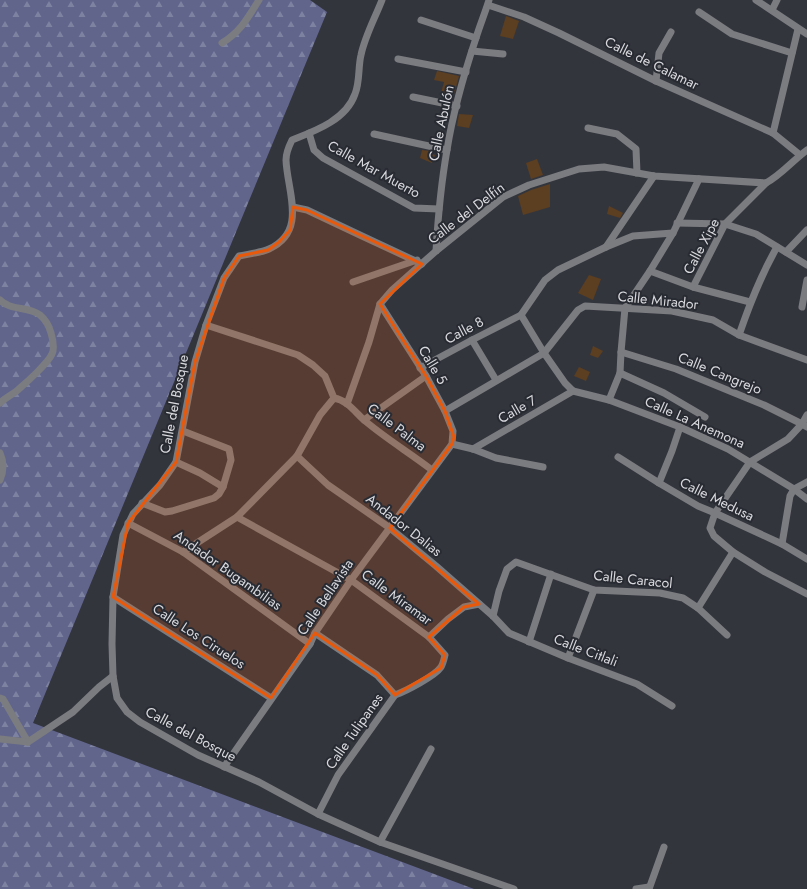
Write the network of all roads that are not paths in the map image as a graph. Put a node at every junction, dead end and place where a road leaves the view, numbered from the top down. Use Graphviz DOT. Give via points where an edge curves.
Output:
graph roads {
  1 [pos="382,0"];
  2 [pos="756,0"];
  3 [pos="777,0"];
  4 [pos="256,1"];
  5 [pos="488,2"];
  6 [pos="772,10"];
  7 [pos="700,12"];
  8 [pos="421,20"];
  9 [pos="798,29"];
  10 [pos="672,32"];
  11 [pos="807,34"];
  12 [pos="476,38"];
  13 [pos="222,43"];
  14 [pos="472,51"];
  15 [pos="792,53"];
  16 [pos="503,54"];
  17 [pos="398,59"];
  18 [pos="466,72"];
  19 [pos="656,81"];
  20 [pos="412,97"];
  21 [pos="457,106"];
  22 [pos="588,128"];
  23 [pos="309,133"];
  24 [pos="773,133"];
  25 [pos="374,134"];
  26 [pos="447,150"];
  27 [pos="807,150"];
  28 [pos="800,156"];
  29 [pos="637,173"];
  30 [pos="654,176"];
  31 [pos="699,179"];
  32 [pos="766,183"];
  33 [pos="293,208"];
  34 [pos="439,208"];
  35 [pos="677,223"];
  36 [pos="725,224"];
  37 [pos="807,230"];
  38 [pos="673,233"];
  39 [pos="606,247"];
  40 [pos="777,247"];
  41 [pos="436,251"];
  42 [pos="786,252"];
  43 [pos="419,262"];
  44 [pos="807,265"];
  45 [pos="650,271"];
  46 [pos="807,280"];
  47 [pos="353,282"];
  48 [pos="693,287"];
  49 [pos="0,300"];
  50 [pos="750,302"];
  51 [pos="380,304"];
  52 [pos="802,307"];
  53 [pos="625,308"];
  54 [pos="520,315"];
  55 [pos="206,326"];
  56 [pos="739,335"];
  57 [pos="472,340"];
  58 [pos="621,352"];
  59 [pos="544,353"];
  60 [pos="807,360"];
  61 [pos="420,368"];
  62 [pos="620,373"];
  63 [pos="426,376"];
  64 [pos="496,380"];
  65 [pos="573,391"];
  66 [pos="336,398"];
  67 [pos="609,400"];
  68 [pos="0,403"];
  69 [pos="347,404"];
  70 [pos="445,411"];
  71 [pos="807,415"];
  72 [pos="704,417"];
  73 [pos="364,420"];
  74 [pos="804,425"];
  75 [pos="680,427"];
  76 [pos="183,431"];
  77 [pos="452,444"];
  78 [pos="473,449"];
  79 [pos="0,453"];
  80 [pos="297,456"];
  81 [pos="618,457"];
  82 [pos="176,462"];
  83 [pos="750,462"];
  84 [pos="543,467"];
  85 [pos="432,470"];
  86 [pos="0,480"];
  87 [pos="807,482"];
  88 [pos="658,483"];
  89 [pos="223,487"];
  90 [pos="794,489"];
  91 [pos="807,499"];
  92 [pos="142,503"];
  93 [pos="715,513"];
  94 [pos="237,518"];
  95 [pos="128,523"];
  96 [pos="390,528"];
  97 [pos="782,544"];
  98 [pos="183,552"];
  99 [pos="732,552"];
  100 [pos="807,560"];
  101 [pos="552,574"];
  102 [pos="351,580"];
  103 [pos="594,590"];
  104 [pos="807,594"];
  105 [pos="113,597"];
  106 [pos="479,604"];
  107 [pos="698,608"];
  108 [pos="492,616"];
  109 [pos="315,633"];
  110 [pos="727,635"];
  111 [pos="429,637"];
  112 [pos="529,642"];
  113 [pos="310,644"];
  114 [pos="568,658"];
  115 [pos="443,662"];
  116 [pos="113,676"];
  117 [pos="395,695"];
  118 [pos="0,698"];
  119 [pos="271,698"];
  120 [pos="672,706"];
  121 [pos="0,739"];
  122 [pos="28,742"];
  123 [pos="430,749"];
  124 [pos="224,767"];
  125 [pos="318,814"];
  126 [pos="380,842"];
  127 [pos="664,847"];
  128 [pos="649,888"];
  129 [pos="514,889"];
  130 [pos="636,889"];
  1 -- 23 [label="street, Calle del Bosque" via="365,40 356,94 344,112"];
  2 -- 6 [label="street"];
  3 -- 6 [label="street"];
  4 -- 13 [label="street" via="244,24"];
  5 -- 12 [label="street, Calle Abulón"];
  5 -- 19 [label="street, Calle de Calamar" via="545,26"];
  6 -- 9 [label="street"];
  7 -- 15 [label="street" via="732,34"];
  8 -- 12 [label="street"];
  9 -- 11 [label="street"];
  9 -- 15 [label="street"];
  10 -- 19 [label="street" via="659,53"];
  12 -- 14 [label="street, Calle Abulón"];
  14 -- 16 [label="street"];
  14 -- 18 [label="street, Calle Abulón"];
  15 -- 24 [label="street"];
  17 -- 18 [label="street"];
  18 -- 21 [label="street, Calle Abulón"];
  19 -- 24 [label="street, Calle de Calamar"];
  20 -- 21 [label="street"];
  21 -- 26 [label="street, Calle Abulón"];
  22 -- 29 [label="street" via="617,134 636,149"];
  23 -- 33 [label="street, Calle del Bosque" via="292,140 287,150 286,160"];
  23 -- 34 [label="street, Calle Mar Muerto" via="314,150 323,158 414,208"];
  24 -- 28 [label="street, Calle de Calamar"];
  25 -- 26 [label="street"];
  26 -- 34 [label="street, Calle Abulón"];
  27 -- 28 [label="street, Calle Xipe"];
  28 -- 32 [label="street, Calle Xipe" via="777,177"];
  29 -- 30 [label="street, Calle del Delfín"];
  29 -- 41 [label="street, Calle del Delfín" via="604,167 579,169 529,185 503,197"];
  30 -- 31 [label="street, Calle del Delfín"];
  30 -- 39 [label="street"];
  31 -- 32 [label="street, Calle del Delfín"];
  31 -- 35 [label="street"];
  32 -- 36 [label="street, Calle Xipe"];
  33 -- 43 [label="street" via="307,210"];
  33 -- 55 [label="street, Calle del Bosque" via="290,230 279,242 268,250 239,256 224,278"];
  34 -- 41 [label="street, Calle Abulón"];
  35 -- 36 [label="street"];
  35 -- 38 [label="street"];
  36 -- 40 [label="street" via="756,234"];
  36 -- 48 [label="street, Calle Xipe"];
  37 -- 42 [label="street"];
  38 -- 39 [label="street" via="633,236"];
  38 -- 45 [label="street"];
  39 -- 54 [label="street" via="558,270 545,280"];
  40 -- 42 [label="street"];
  40 -- 50 [label="street"];
  41 -- 43 [label="street, Calle del Delfín"];
  42 -- 44 [label="street"];
  43 -- 47 [label="street"];
  43 -- 51 [label="street, Calle del Delfín"];
  45 -- 48 [label="street"];
  45 -- 53 [label="street"];
  46 -- 52 [label="street"];
  48 -- 50 [label="street"];
  49 -- 68 [label="street" via="13,308 26,309 39,315 48,324 54,341 52,354 47,361 19,389"];
  50 -- 56 [label="street"];
  51 -- 61 [label="street, Calle 5"];
  51 -- 69 [label="street, Calle Palma"];
  53 -- 56 [label="street, Calle Mirador" via="672,311 713,320"];
  53 -- 58 [label="street"];
  53 -- 59 [label="street, Calle Mirador" via="585,306 578,310"];
  54 -- 57 [label="street, Calle 8"];
  54 -- 59 [label="street"];
  55 -- 66 [label="street" via="298,355 325,376"];
  55 -- 76 [label="street, Calle del Bosque" via="195,362"];
  56 -- 60 [label="street, Calle Mirador"];
  57 -- 61 [label="street, Calle 8"];
  57 -- 64 [label="street"];
  58 -- 62 [label="street"];
  58 -- 74 [label="street, Calle Cangrejo" via="676,369 764,405"];
  59 -- 64 [label="street"];
  59 -- 65 [label="street"];
  61 -- 63 [label="street, Calle 5"];
  62 -- 67 [label="street"];
  62 -- 72 [label="street" via="664,393"];
  63 -- 70 [label="street, Calle 5"];
  63 -- 73 [label="street"];
  64 -- 70 [label="street"];
  65 -- 67 [label="street, Calle La Anemona"];
  65 -- 78 [label="street, Calle 7"];
  66 -- 69 [label="street, Calle Palma"];
  66 -- 80 [label="street" via="320,415"];
  67 -- 75 [label="street, Calle La Anemona"];
  69 -- 73 [label="street, Calle Palma"];
  70 -- 77 [label="street, Calle 5" via="453,431"];
  71 -- 74 [label="street"];
  73 -- 85 [label="street, Calle Palma"];
  74 -- 83 [label="street" via="788,439"];
  75 -- 83 [label="street, Calle La Anemona" via="728,448"];
  75 -- 88 [label="street"];
  76 -- 82 [label="street, Calle del Bosque"];
  76 -- 89 [label="street" via="229,449 231,460"];
  77 -- 78 [label="street"];
  77 -- 85 [label="street, Calle Bellavista"];
  78 -- 84 [label="street" via="496,458"];
  79 -- 86 [label="street" via="3,473"];
  80 -- 94 [label="street"];
  80 -- 96 [label="street, Andador Dalias" via="328,485"];
  81 -- 88 [label="street, Calle Medusa"];
  82 -- 89 [label="street"];
  82 -- 92 [label="street, Calle del Bosque" via="160,485"];
  83 -- 90 [label="street, Calle La Anemona"];
  83 -- 93 [label="street"];
  85 -- 96 [label="street, Calle Bellavista"];
  87 -- 90 [label="street"];
  88 -- 93 [label="street, Calle Medusa"];
  89 -- 92 [label="street" via="214,498 172,511 165,512"];
  90 -- 91 [label="street, Calle La Anemona"];
  90 -- 97 [label="street" via="790,496"];
  92 -- 95 [label="street, Calle del Bosque"];
  93 -- 97 [label="street, Calle Medusa"];
  93 -- 99 [label="street" via="710,528 714,536"];
  94 -- 98 [label="street"];
  94 -- 102 [label="street, Calle Miramar"];
  95 -- 98 [label="street, Andador Bugambilias"];
  95 -- 105 [label="street, Calle del Bosque" via="123,535"];
  96 -- 102 [label="street, Calle Bellavista"];
  96 -- 106 [label="street, Andador Dalias"];
  97 -- 100 [label="street, Calle Medusa"];
  98 -- 113 [label="street, Andador Bugambilias"];
  99 -- 104 [label="street"];
  99 -- 107 [label="street"];
  101 -- 103 [label="street, Calle Caracol"];
  101 -- 108 [label="street, Calle Caracol" via="516,562 507,569"];
  101 -- 112 [label="street"];
  102 -- 109 [label="street, Calle Bellavista"];
  102 -- 111 [label="street, Calle Miramar"];
  103 -- 107 [label="street, Calle Caracol" via="660,593 683,598"];
  103 -- 114 [label="street"];
  105 -- 116 [label="street, Calle del Bosque"];
  105 -- 119 [label="street, Calle Los Ciruelos"];
  106 -- 108 [label="street, Andador Dalias"];
  106 -- 111 [label="street" via="464,607"];
  107 -- 110 [label="street, Calle Caracol"];
  108 -- 112 [label="street, Calle Citlali" via="509,633"];
  109 -- 113 [label="street, Calle Bellavista"];
  109 -- 117 [label="street" via="377,675"];
  111 -- 115 [label="street, Calle Miramar" via="445,655"];
  112 -- 114 [label="street, Calle Citlali"];
  113 -- 119 [label="street, Calle Bellavista"];
  114 -- 120 [label="street, Calle Citlali" via="637,684"];
  115 -- 117 [label="street, Calle Tulipanes" via="441,668 426,679"];
  116 -- 122 [label="street" via="73,712"];
  116 -- 124 [label="street, Calle del Bosque" via="117,698 127,712 198,755"];
  117 -- 125 [label="street, Calle Tulipanes" via="338,775"];
  118 -- 122 [label="street"];
  119 -- 124 [label="street, Calle Bellavista"];
  121 -- 122 [label="street"];
  123 -- 126 [label="street"];
  124 -- 125 [label="street, Calle del Bosque" via="259,782"];
  125 -- 126 [label="street, Calle del Bosque"];
  126 -- 129 [label="street, Calle del Bosque"];
  127 -- 128 [label="street"];
  128 -- 130 [label="street"];
}
